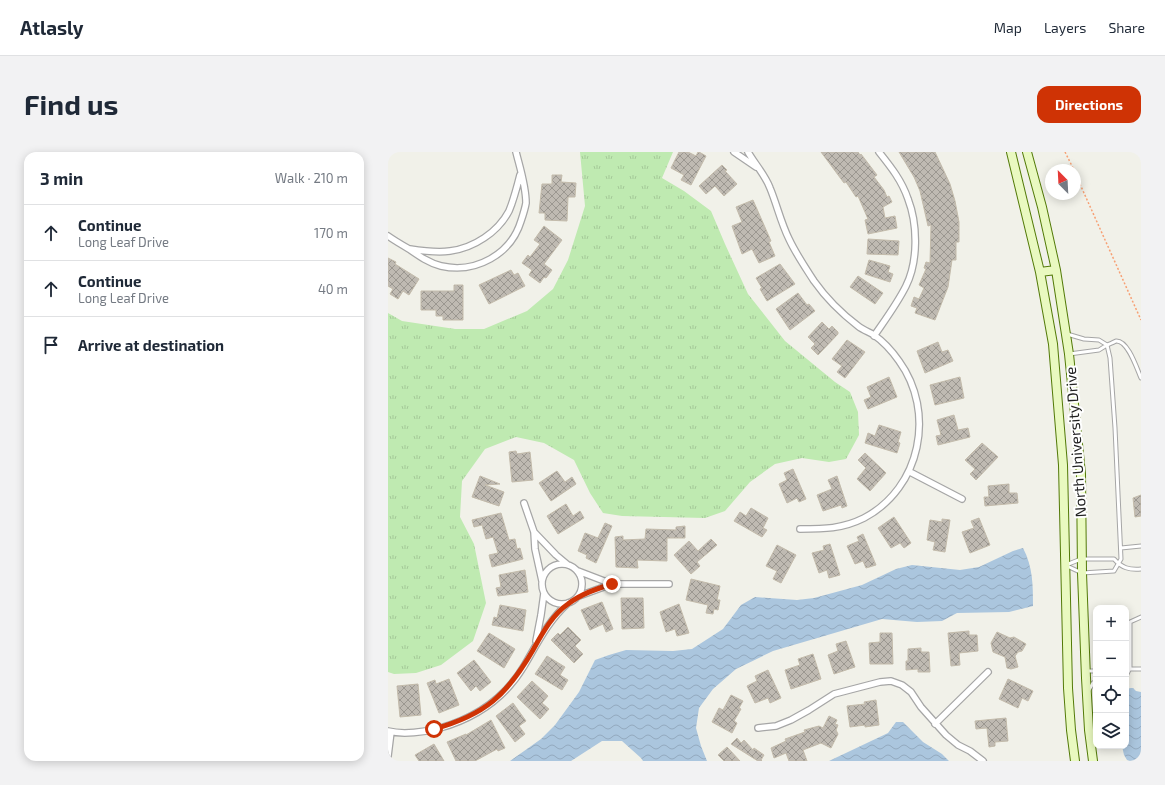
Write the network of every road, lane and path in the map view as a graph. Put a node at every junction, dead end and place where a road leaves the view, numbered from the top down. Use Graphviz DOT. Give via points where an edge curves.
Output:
graph roads {
  1 [pos="516,152"];
  2 [pos="734,152"];
  3 [pos="748,152"];
  4 [pos="879,152"];
  5 [pos="1011,152"];
  6 [pos="1028,152"];
  7 [pos="1065,152"];
  8 [pos="1071,164"];
  9 [pos="758,168"];
  10 [pos="521,173"];
  11 [pos="1081,186"];
  12 [pos="388,236"];
  13 [pos="408,249"];
  14 [pos="1056,270"];
  15 [pos="1040,272"];
  16 [pos="1141,320"];
  17 [pos="1067,334"];
  18 [pos="874,336"];
  19 [pos="1107,345"];
  20 [pos="1069,354"];
  21 [pos="1141,378"];
  22 [pos="910,472"];
  23 [pos="962,499"];
  24 [pos="524,504"];
  25 [pos="800,529"];
  26 [pos="534,532"];
  27 [pos="1141,546"];
  28 [pos="1121,548"];
  29 [pos="1081,559"];
  30 [pos="1119,564"];
  31 [pos="568,565"];
  32 [pos="1066,565"];
  33 [pos="1141,569"];
  34 [pos="578,571"];
  35 [pos="1082,572"];
  36 [pos="542,582"];
  37 [pos="612,584"];
  38 [pos="669,584"];
  39 [pos="544,592"];
  40 [pos="579,596"];
  41 [pos="568,603"];
  42 [pos="1141,616"];
  43 [pos="536,646"];
  44 [pos="1130,668"];
  45 [pos="1141,668"];
  46 [pos="1086,671"];
  47 [pos="1093,671"];
  48 [pos="988,672"];
  49 [pos="1093,683"];
  50 [pos="1087,693"];
  51 [pos="935,724"];
  52 [pos="758,728"];
  53 [pos="390,731"];
  54 [pos="388,756"];
  55 [pos="983,761"];
  56 [pos="1075,761"];
  57 [pos="1093,761"];
  1 -- 10 [label="street"];
  2 -- 9 [label="street"];
  3 -- 9 [label="street"];
  4 -- 18 [label="street" via="896,174 909,199 915,241 913,263 906,286"];
  5 -- 15 [label="main road, North University Drive"];
  6 -- 14 [label="main road, North University Drive"];
  7 -- 8 [label="path"];
  9 -- 18 [label="street" via="770,186 788,238 819,288 838,309"];
  10 -- 13 [label="street" via="508,212 498,226 484,238 450,252"];
  10 -- 13 [label="street" via="526,204 519,228 504,249 494,257 484,262 455,268 440,266"];
  11 -- 16 [label="path"];
  12 -- 13 [label="street"];
  14 -- 15 [label="main road"];
  14 -- 17 [label="main road, North University Drive"];
  15 -- 32 [label="main road, North University Drive" via="1053,344 1063,465"];
  17 -- 19 [label="lane" via="1099,340"];
  17 -- 20 [label="main road, North University Drive"];
  18 -- 22 [label="street" via="890,349 900,362 914,391 920,424 919,441"];
  19 -- 20 [label="lane" via="1099,350"];
  19 -- 21 [label="lane" via="1122,342"];
  19 -- 28 [label="lane" via="1114,413"];
  20 -- 29 [label="main road, North University Drive" via="1081,474"];
  22 -- 23 [label="street"];
  22 -- 25 [label="street" via="890,498 864,518 832,529"];
  24 -- 26 [label="street"];
  26 -- 31 [label="street"];
  26 -- 36 [label="street"];
  27 -- 28 [label="lane"];
  28 -- 30 [label="lane"];
  29 -- 30 [label="lane" via="1114,559"];
  29 -- 32 [label="lane"];
  29 -- 35 [label="main road, North University Drive"];
  30 -- 33 [label="lane" via="1130,570"];
  30 -- 35 [label="lane" via="1114,571"];
  31 -- 34 [label="street"];
  31 -- 36 [label="street" via="551,567"];
  32 -- 35 [label="lane"];
  32 -- 56 [label="main road, North University Drive" via="1068,688"];
  34 -- 37 [label="street"];
  34 -- 40 [label="street" via="582,583"];
  35 -- 46 [label="main road, North University Drive"];
  36 -- 39 [label="street"];
  37 -- 38 [label="street"];
  37 -- 40 [label="street"];
  39 -- 41 [label="street" via="556,604"];
  39 -- 43 [label="street"];
  40 -- 41 [label="street"];
  41 -- 43 [label="street" via="552,620"];
  42 -- 44 [label="lane" via="1130,622"];
  43 -- 53 [label="street" via="511,685 476,714 434,729"];
  44 -- 45 [label="lane"];
  46 -- 47 [label="lane"];
  46 -- 50 [label="main road, North University Drive"];
  48 -- 51 [label="street"];
  49 -- 50 [label="lane"];
  50 -- 57 [label="main road, North University Drive"];
  51 -- 52 [label="street" via="911,692 891,681 834,694 791,720 776,726"];
  51 -- 55 [label="street" via="958,745"];
  53 -- 54 [label="street"];
}
